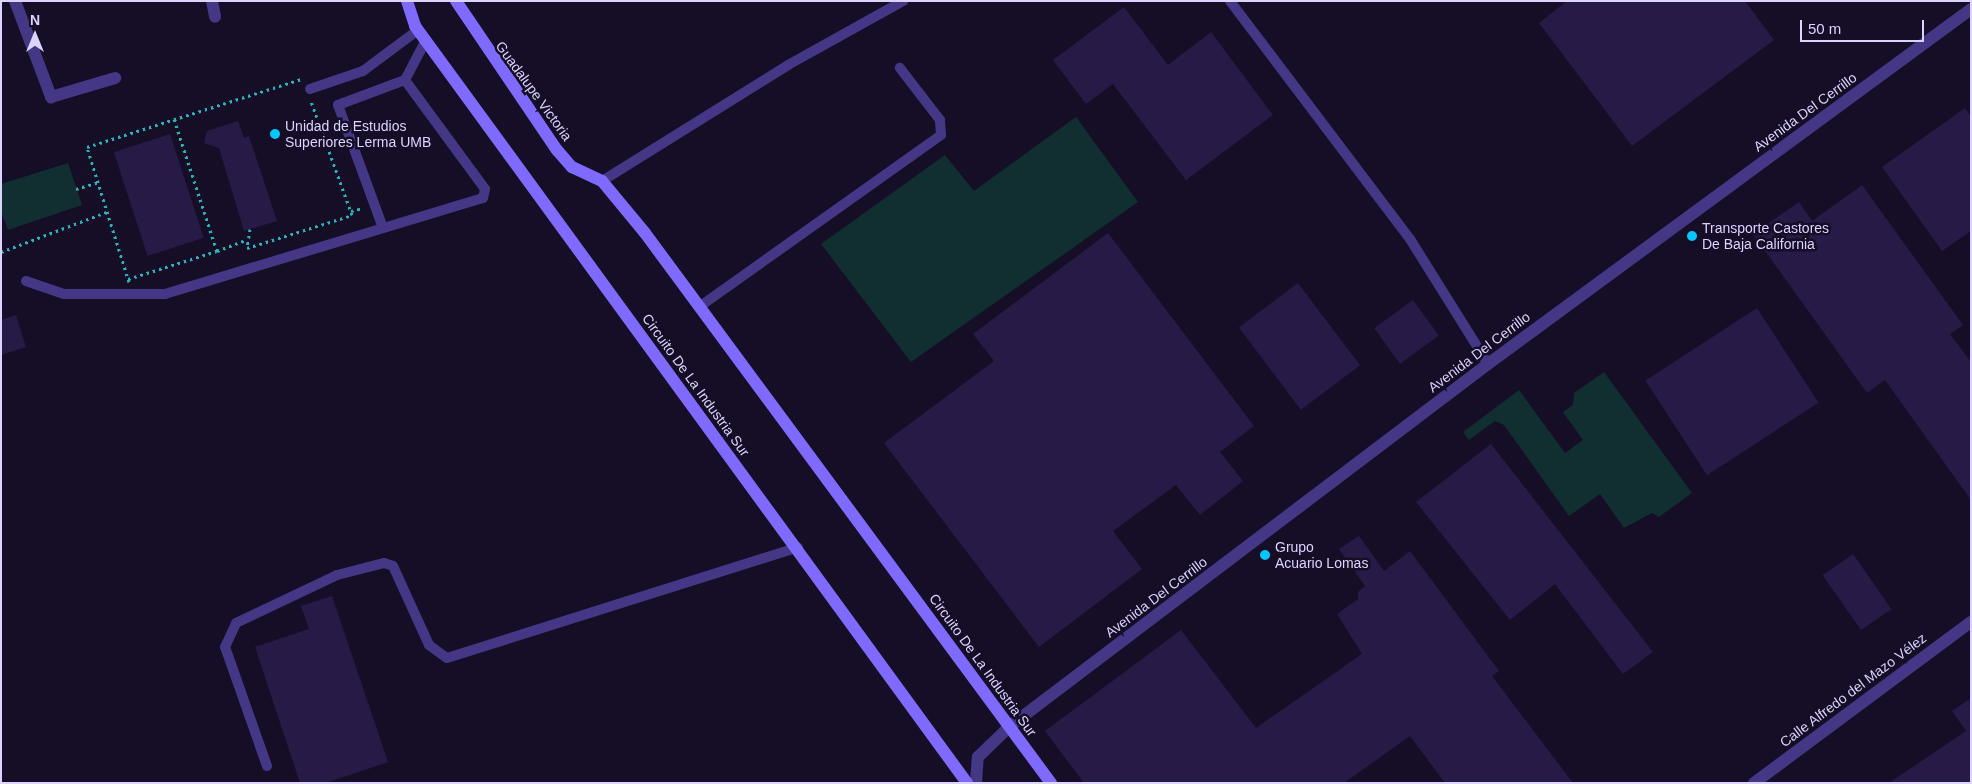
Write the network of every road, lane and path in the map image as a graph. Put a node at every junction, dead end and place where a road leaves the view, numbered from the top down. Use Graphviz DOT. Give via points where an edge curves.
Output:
graph roads {
  1 [pos="15,1"];
  2 [pos="212,1"];
  3 [pos="407,1"];
  4 [pos="456,1"];
  5 [pos="903,1"];
  6 [pos="1230,1"];
  7 [pos="1971,9"];
  8 [pos="215,17"];
  9 [pos="422,35"];
  10 [pos="900,68"];
  11 [pos="115,78"];
  12 [pos="405,80"];
  13 [pos="308,88"];
  14 [pos="174,119"];
  15 [pos="602,181"];
  16 [pos="99,182"];
  17 [pos="76,189"];
  18 [pos="109,211"];
  19 [pos="383,228"];
  20 [pos="250,229"];
  21 [pos="245,240"];
  22 [pos="217,250"];
  23 [pos="1,252"];
  24 [pos="128,280"];
  25 [pos="26,281"];
  26 [pos="124,296"];
  27 [pos="700,306"];
  28 [pos="1488,364"];
  29 [pos="798,547"];
  30 [pos="1971,622"];
  31 [pos="1010,726"];
  32 [pos="267,766"];
  33 [pos="967,783"];
  34 [pos="976,783"];
  35 [pos="1051,783"];
  36 [pos="1754,783"];
  1 -- 11 [label="street" via="51,97"];
  2 -- 8 [label="street"];
  3 -- 9 [label="main road, Circuito De La Industria Sur"];
  4 -- 15 [label="main road, Guadalupe Victoria" via="557,150 572,167"];
  5 -- 15 [label="lane" via="788,66"];
  6 -- 28 [label="lane" via="1410,238"];
  7 -- 28 [label="street, Avenida Del Cerrillo"];
  9 -- 12 [label="lane"];
  9 -- 13 [label="lane" via="363,71"];
  9 -- 29 [label="main road, Circuito De La Industria Sur"];
  10 -- 27 [label="lane" via="940,120 941,135"];
  12 -- 19 [label="lane" via="338,106"];
  12 -- 19 [label="lane" via="485,194"];
  13 -- 14 [label="path" via="304,78"];
  13 -- 21 [label="path" via="352,215 247,248"];
  14 -- 16 [label="path" via="87,147"];
  14 -- 22 [label="path"];
  15 -- 27 [label="main road, Circuito De La Industria Sur"];
  16 -- 17 [label="path"];
  16 -- 18 [label="path"];
  18 -- 23 [label="path"];
  18 -- 24 [label="path"];
  19 -- 26 [label="lane" via="165,294"];
  20 -- 21 [label="path"];
  21 -- 22 [label="path"];
  22 -- 24 [label="path"];
  24 -- 26 [label="path"];
  25 -- 26 [label="lane" via="64,294"];
  27 -- 31 [label="main road, Circuito De La Industria Sur"];
  28 -- 31 [label="street, Avenida Del Cerrillo"];
  29 -- 32 [label="lane" via="447,658 430,645 393,566 384,563 337,575 231,630 226,658"];
  29 -- 33 [label="main road, Circuito De La Industria Sur"];
  30 -- 36 [label="street, Calle Alfredo del Mazo Vélez"];
  31 -- 34 [label="street, Avenida Del Cerrillo" via="978,757"];
  31 -- 35 [label="main road, Circuito De La Industria Sur"];
}
